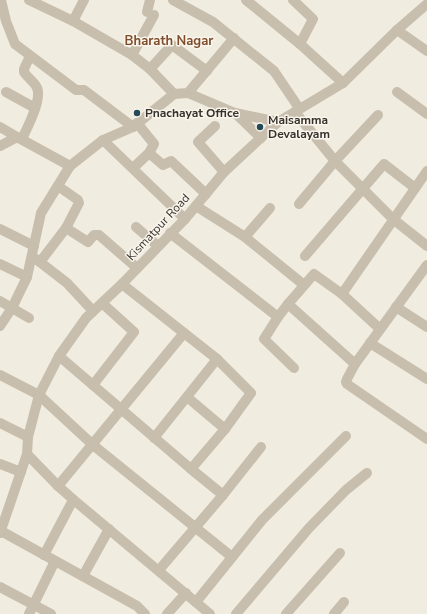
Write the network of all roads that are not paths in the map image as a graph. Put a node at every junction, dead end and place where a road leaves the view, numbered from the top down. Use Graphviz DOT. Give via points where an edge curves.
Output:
graph roads {
  1 [pos="1,0"];
  2 [pos="30,0"];
  3 [pos="84,0"];
  4 [pos="150,0"];
  5 [pos="173,0"];
  6 [pos="246,0"];
  7 [pos="293,0"];
  8 [pos="184,3"];
  9 [pos="427,4"];
  10 [pos="73,21"];
  11 [pos="3,23"];
  12 [pos="398,30"];
  13 [pos="234,38"];
  14 [pos="300,44"];
  15 [pos="427,51"];
  16 [pos="132,55"];
  17 [pos="30,56"];
  18 [pos="150,69"];
  19 [pos="207,71"];
  20 [pos="343,83"];
  21 [pos="6,92"];
  22 [pos="397,92"];
  23 [pos="188,93"];
  24 [pos="174,94"];
  25 [pos="35,108"];
  26 [pos="297,110"];
  27 [pos="236,113"];
  28 [pos="427,114"];
  29 [pos="378,115"];
  30 [pos="278,122"];
  31 [pos="135,125"];
  32 [pos="215,126"];
  33 [pos="0,127"];
  34 [pos="19,138"];
  35 [pos="261,138"];
  36 [pos="104,140"];
  37 [pos="0,146"];
  38 [pos="149,153"];
  39 [pos="335,161"];
  40 [pos="70,166"];
  41 [pos="133,168"];
  42 [pos="427,171"];
  43 [pos="224,172"];
  44 [pos="58,186"];
  45 [pos="362,188"];
  46 [pos="415,188"];
  47 [pos="206,194"];
  48 [pos="299,204"];
  49 [pos="196,206"];
  50 [pos="270,208"];
  51 [pos="185,219"];
  52 [pos="393,219"];
  53 [pos="136,227"];
  54 [pos="66,228"];
  55 [pos="0,229"];
  56 [pos="170,233"];
  57 [pos="245,237"];
  58 [pos="158,246"];
  59 [pos="427,246"];
  60 [pos="35,255"];
  61 [pos="306,256"];
  62 [pos="0,264"];
  63 [pos="427,265"];
  64 [pos="137,268"];
  65 [pos="27,277"];
  66 [pos="122,284"];
  67 [pos="304,285"];
  68 [pos="342,294"];
  69 [pos="0,301"];
  70 [pos="102,303"];
  71 [pos="288,304"];
  72 [pos="396,307"];
  73 [pos="12,308"];
  74 [pos="93,311"];
  75 [pos="278,316"];
  76 [pos="29,318"];
  77 [pos="0,326"];
  78 [pos="427,327"];
  79 [pos="380,329"];
  80 [pos="184,334"];
  81 [pos="370,343"];
  82 [pos="59,356"];
  83 [pos="217,360"];
  84 [pos="355,364"];
  85 [pos="294,368"];
  86 [pos="0,374"];
  87 [pos="427,379"];
  88 [pos="93,385"];
  89 [pos="39,395"];
  90 [pos="187,397"];
  91 [pos="122,410"];
  92 [pos="0,423"];
  93 [pos="225,429"];
  94 [pos="346,436"];
  95 [pos="28,437"];
  96 [pos="154,438"];
  97 [pos="427,439"];
  98 [pos="93,445"];
  99 [pos="261,447"];
  100 [pos="27,454"];
  101 [pos="0,464"];
  102 [pos="191,469"];
  103 [pos="21,472"];
  104 [pos="367,473"];
  105 [pos="58,486"];
  106 [pos="223,495"];
  107 [pos="74,500"];
  108 [pos="195,528"];
  109 [pos="109,529"];
  110 [pos="0,532"];
  111 [pos="340,553"];
  112 [pos="44,555"];
  113 [pos="232,558"];
  114 [pos="55,561"];
  115 [pos="159,570"];
  116 [pos="82,576"];
  117 [pos="0,587"];
  118 [pos="186,593"];
  119 [pos="196,602"];
  120 [pos="344,602"];
  121 [pos="32,609"];
  122 [pos="51,614"];
  123 [pos="145,614"];
  124 [pos="167,614"];
  125 [pos="210,614"];
  126 [pos="236,614"];
  127 [pos="286,614"];
  128 [pos="334,614"];
  1 -- 11 [label="street"];
  2 -- 10 [label="street"];
  3 -- 10 [label="street"];
  4 -- 16 [label="street" via="151,14"];
  5 -- 8 [label="street"];
  6 -- 14 [label="street"];
  7 -- 14 [label="street" via="313,19"];
  8 -- 13 [label="street"];
  9 -- 12 [label="street, Kismatpur Road"];
  10 -- 16 [label="street"];
  11 -- 17 [label="street" via="14,44"];
  12 -- 15 [label="street"];
  12 -- 20 [label="street, Kismatpur Road"];
  13 -- 19 [label="street"];
  13 -- 26 [label="street" via="274,72"];
  14 -- 20 [label="street"];
  16 -- 18 [label="street"];
  17 -- 25 [label="street" via="24,72 39,93"];
  17 -- 31 [label="street" via="76,90 84,90"];
  18 -- 19 [label="street" via="172,45"];
  18 -- 24 [label="street"];
  19 -- 23 [label="street"];
  20 -- 26 [label="street, Kismatpur Road"];
  21 -- 25 [label="street"];
  22 -- 28 [label="street"];
  23 -- 24 [label="street"];
  23 -- 27 [label="street"];
  24 -- 31 [label="street"];
  25 -- 34 [label="street"];
  26 -- 30 [label="street, Kismatpur Road"];
  26 -- 39 [label="street"];
  27 -- 30 [label="street"];
  27 -- 35 [label="street"];
  29 -- 39 [label="street"];
  30 -- 35 [label="street, Kismatpur Road"];
  31 -- 36 [label="street"];
  31 -- 38 [label="street" via="154,144"];
  32 -- 43 [label="street" via="198,142"];
  33 -- 34 [label="street"];
  34 -- 37 [label="street"];
  34 -- 40 [label="street"];
  35 -- 43 [label="street, Kismatpur Road"];
  36 -- 40 [label="street"];
  36 -- 41 [label="street"];
  38 -- 41 [label="street"];
  38 -- 47 [label="street" via="163,165 171,161"];
  39 -- 45 [label="street"];
  39 -- 48 [label="street"];
  40 -- 44 [label="street"];
  41 -- 51 [label="street"];
  42 -- 46 [label="street"];
  43 -- 47 [label="street, Kismatpur Road"];
  44 -- 54 [label="street" via="78,200"];
  44 -- 60 [label="street" via="41,213"];
  45 -- 46 [label="street" via="384,164"];
  45 -- 52 [label="street"];
  45 -- 61 [label="street"];
  46 -- 52 [label="street"];
  47 -- 49 [label="street, Kismatpur Road"];
  49 -- 51 [label="street, Kismatpur Road"];
  49 -- 57 [label="street"];
  50 -- 57 [label="street"];
  51 -- 56 [label="street, Kismatpur Road"];
  52 -- 59 [label="street"];
  52 -- 68 [label="street"];
  53 -- 58 [label="street"];
  54 -- 60 [label="street"];
  54 -- 64 [label="street" via="86,242 94,235 99,235"];
  55 -- 60 [label="street"];
  56 -- 58 [label="street, Kismatpur Road"];
  56 -- 75 [label="street"];
  57 -- 67 [label="street"];
  58 -- 64 [label="street, Kismatpur Road"];
  60 -- 65 [label="street"];
  60 -- 74 [label="street" via="67,283"];
  62 -- 65 [label="street"];
  63 -- 72 [label="street"];
  64 -- 66 [label="street, Kismatpur Road"];
  65 -- 73 [label="street"];
  66 -- 70 [label="street, Kismatpur Road"];
  66 -- 80 [label="street"];
  67 -- 68 [label="street" via="314,274"];
  67 -- 71 [label="street"];
  68 -- 79 [label="street"];
  69 -- 73 [label="street"];
  70 -- 74 [label="street, Kismatpur Road"];
  70 -- 88 [label="street" via="134,332"];
  71 -- 75 [label="street"];
  71 -- 84 [label="street"];
  72 -- 78 [label="street"];
  72 -- 79 [label="street"];
  73 -- 76 [label="street"];
  73 -- 77 [label="street"];
  74 -- 82 [label="street, Kismatpur Road"];
  75 -- 85 [label="street" via="264,339"];
  79 -- 81 [label="street"];
  80 -- 83 [label="street"];
  80 -- 91 [label="street"];
  81 -- 84 [label="street"];
  81 -- 87 [label="street"];
  82 -- 88 [label="street"];
  82 -- 89 [label="street, Kismatpur Road"];
  83 -- 90 [label="street"];
  83 -- 93 [label="street" via="251,393"];
  84 -- 97 [label="street" via="346,380 347,384"];
  86 -- 89 [label="street"];
  88 -- 91 [label="street"];
  89 -- 95 [label="street, Kismatpur Road"];
  89 -- 98 [label="street"];
  90 -- 93 [label="street"];
  90 -- 96 [label="street"];
  91 -- 96 [label="street"];
  91 -- 98 [label="street"];
  92 -- 95 [label="street"];
  93 -- 102 [label="street"];
  94 -- 113 [label="street" via="262,520"];
  95 -- 100 [label="street, Kismatpur Road"];
  96 -- 102 [label="street"];
  98 -- 105 [label="street"];
  98 -- 108 [label="street"];
  99 -- 106 [label="street"];
  100 -- 103 [label="street, Kismatpur Road"];
  100 -- 105 [label="street"];
  101 -- 103 [label="street"];
  102 -- 106 [label="street"];
  103 -- 110 [label="street, Kismatpur Road"];
  104 -- 126 [label="street" via="346,490 309,528"];
  105 -- 107 [label="street"];
  106 -- 108 [label="street"];
  107 -- 109 [label="street"];
  107 -- 112 [label="street"];
  108 -- 113 [label="street"];
  108 -- 115 [label="street"];
  109 -- 115 [label="street"];
  109 -- 116 [label="street"];
  110 -- 112 [label="street"];
  111 -- 127 [label="street"];
  112 -- 114 [label="street"];
  113 -- 119 [label="street"];
  114 -- 116 [label="street"];
  114 -- 121 [label="street"];
  115 -- 118 [label="street"];
  116 -- 123 [label="street" via="137,606"];
  117 -- 121 [label="street"];
  118 -- 119 [label="street"];
  118 -- 124 [label="street"];
  119 -- 125 [label="street"];
  120 -- 128 [label="street"];
  121 -- 122 [label="street"];
}
